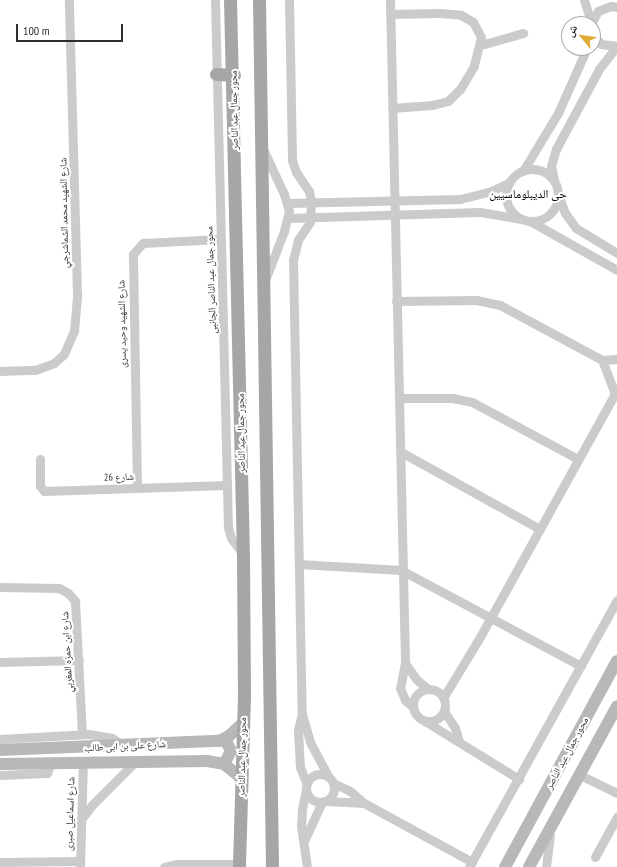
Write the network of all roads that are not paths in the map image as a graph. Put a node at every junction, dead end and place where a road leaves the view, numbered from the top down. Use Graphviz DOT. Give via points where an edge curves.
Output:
graph roads {
  1 [pos="69,0"];
  2 [pos="214,0"];
  3 [pos="230,0"];
  4 [pos="259,0"];
  5 [pos="288,0"];
  6 [pos="390,0"];
  7 [pos="584,0"];
  8 [pos="617,6"];
  9 [pos="390,14"];
  10 [pos="589,16"];
  11 [pos="595,16"];
  12 [pos="523,32"];
  13 [pos="601,44"];
  14 [pos="481,45"];
  15 [pos="616,47"];
  16 [pos="584,56"];
  17 [pos="216,74"];
  18 [pos="234,75"];
  19 [pos="392,108"];
  20 [pos="261,143"];
  21 [pos="523,171"];
  22 [pos="554,181"];
  23 [pos="510,182"];
  24 [pos="558,194"];
  25 [pos="394,201"];
  26 [pos="312,202"];
  27 [pos="288,203"];
  28 [pos="394,214"];
  29 [pos="311,216"];
  30 [pos="288,218"];
  31 [pos="526,220"];
  32 [pos="220,239"];
  33 [pos="617,253"];
  34 [pos="617,270"];
  35 [pos="263,289"];
  36 [pos="396,301"];
  37 [pos="617,359"];
  38 [pos="602,360"];
  39 [pos="0,372"];
  40 [pos="616,392"];
  41 [pos="399,398"];
  42 [pos="400,452"];
  43 [pos="40,459"];
  44 [pos="578,459"];
  45 [pos="227,485"];
  46 [pos="137,487"];
  47 [pos="540,529"];
  48 [pos="243,554"];
  49 [pos="299,564"];
  50 [pos="401,570"];
  51 [pos="0,587"];
  52 [pos="617,600"];
  53 [pos="491,617"];
  54 [pos="79,660"];
  55 [pos="617,661"];
  56 [pos="0,662"];
  57 [pos="405,664"];
  58 [pos="581,666"];
  59 [pos="428,689"];
  60 [pos="443,698"];
  61 [pos="617,706"];
  62 [pos="413,707"];
  63 [pos="444,711"];
  64 [pos="302,714"];
  65 [pos="423,720"];
  66 [pos="243,723"];
  67 [pos="82,734"];
  68 [pos="0,739"];
  69 [pos="222,740"];
  70 [pos="574,740"];
  71 [pos="459,741"];
  72 [pos="33,743"];
  73 [pos="123,746"];
  74 [pos="0,750"];
  75 [pos="593,750"];
  76 [pos="136,761"];
  77 [pos="83,762"];
  78 [pos="51,763"];
  79 [pos="0,764"];
  80 [pos="224,764"];
  81 [pos="559,767"];
  82 [pos="0,775"];
  83 [pos="580,775"];
  84 [pos="519,779"];
  85 [pos="331,780"];
  86 [pos="242,782"];
  87 [pos="307,787"];
  88 [pos="617,793"];
  89 [pos="324,801"];
  90 [pos="364,803"];
  91 [pos="617,817"];
  92 [pos="80,821"];
  93 [pos="552,826"];
  94 [pos="304,842"];
  95 [pos="272,853"];
  96 [pos="595,857"];
  97 [pos="0,862"];
  98 [pos="80,864"];
  99 [pos="471,865"];
  100 [pos="240,866"];
  101 [pos="164,867"];
  102 [pos="264,867"];
  103 [pos="272,867"];
  104 [pos="307,867"];
  105 [pos="505,867"];
  106 [pos="529,867"];
  107 [pos="546,867"];
  1 -- 39 [label="street, شارع الشهيد محمد الشماشرجي" via="77,293 74,331 64,354 54,363 35,370"];
  2 -- 17 [label="street, محور جمال عبد الناصر الجانبى"];
  3 -- 18 [label="main road, محور جمال عبد الناصر"];
  4 -- 20 [label="main road"];
  5 -- 26 [label="street" via="292,160 296,172 309,191"];
  6 -- 9 [label="street"];
  7 -- 10 [label="street"];
  8 -- 11 [label="street" via="604,7"];
  9 -- 14 [label="street" via="461,15 478,28"];
  9 -- 19 [label="street"];
  12 -- 14 [label="street"];
  13 -- 15 [label="street"];
  14 -- 19 [label="street" via="460,90 448,100 432,106"];
  15 -- 22 [label="street" via="599,69 556,149 551,166"];
  16 -- 21 [label="street" via="558,113"];
  17 -- 18 [label="main road"];
  17 -- 32 [label="street, محور جمال عبد الناصر الجانبى"];
  18 -- 48 [label="main road, محور جمال عبد الناصر"];
  19 -- 25 [label="street"];
  20 -- 27 [label="street"];
  20 -- 35 [label="main road"];
  21 -- 22 [label="street" via="540,170"];
  21 -- 23 [label="street"];
  22 -- 24 [label="street"];
  23 -- 25 [label="street" via="469,198"];
  23 -- 31 [label="street" via="507,190 508,203 514,214"];
  24 -- 31 [label="street" via="553,210 539,220"];
  24 -- 33 [label="street" via="565,213 576,228"];
  25 -- 26 [label="street"];
  25 -- 28 [label="street"];
  26 -- 27 [label="street"];
  26 -- 29 [label="street"];
  27 -- 30 [label="street"];
  28 -- 29 [label="street"];
  28 -- 31 [label="street" via="491,212"];
  28 -- 36 [label="street"];
  29 -- 30 [label="street"];
  29 -- 49 [label="street" via="298,240 292,260"];
  30 -- 35 [label="street"];
  31 -- 34 [label="street"];
  32 -- 45 [label="street, محور جمال عبد الناصر الجانبى"];
  32 -- 46 [label="street, شارع الشهيد وحيد يسرى" via="143,243 133,254"];
  35 -- 95 [label="main road"];
  36 -- 38 [label="street" via="490,302"];
  36 -- 41 [label="street"];
  37 -- 38 [label="street"];
  38 -- 40 [label="street"];
  40 -- 44 [label="street"];
  41 -- 42 [label="street"];
  41 -- 44 [label="street" via="452,398 472,402"];
  42 -- 47 [label="street"];
  42 -- 50 [label="street"];
  43 -- 46 [label="street, شارع 26" via="40,486 44,490"];
  44 -- 47 [label="street"];
  45 -- 46 [label="street, شارع 26"];
  45 -- 48 [label="street, محور جمال عبد الناصر الجانبى" via="229,533"];
  47 -- 53 [label="street"];
  48 -- 66 [label="main road, محور جمال عبد الناصر"];
  49 -- 50 [label="street"];
  49 -- 64 [label="street"];
  50 -- 53 [label="street"];
  50 -- 57 [label="street"];
  51 -- 54 [label="street, شارع ابن حمزه المغربي" via="48,586 68,593 76,606"];
  52 -- 58 [label="street"];
  53 -- 58 [label="street"];
  53 -- 60 [label="street"];
  54 -- 56 [label="street"];
  54 -- 67 [label="street, شارع ابن حمزه المغربي"];
  55 -- 70 [label="main road, محور جمال عبد الناصر"];
  57 -- 59 [label="street" via="416,679"];
  57 -- 62 [label="street" via="400,688 405,700"];
  58 -- 84 [label="street"];
  59 -- 60 [label="street" via="434,690"];
  59 -- 62 [label="street" via="417,695"];
  60 -- 63 [label="street"];
  61 -- 75 [label="main road"];
  62 -- 65 [label="street" via="415,713"];
  63 -- 65 [label="street" via="435,720"];
  63 -- 71 [label="street" via="455,728"];
  64 -- 85 [label="street" via="310,742"];
  64 -- 87 [label="street" via="298,730 300,767"];
  65 -- 71 [label="street" via="439,732"];
  66 -- 69 [label="main road"];
  66 -- 86 [label="main road, محور جمال عبد الناصر"];
  67 -- 72 [label="street"];
  67 -- 73 [label="street" via="107,736"];
  68 -- 72 [label="street"];
  69 -- 73 [label="main road, شارع على بن ابى طالب"];
  69 -- 80 [label="main road" via="227,743 231,752"];
  70 -- 75 [label="main road" via="582,748"];
  70 -- 81 [label="main road, محور جمال عبد الناصر"];
  71 -- 84 [label="street"];
  72 -- 73 [label="main road, شارع على بن ابى طالب"];
  72 -- 74 [label="main road, شارع على بن ابى طالب"];
  75 -- 83 [label="main road"];
  76 -- 77 [label="main road, شارع على بن ابى طالب"];
  76 -- 80 [label="main road, شارع على بن ابى طالب" via="185,760"];
  76 -- 92 [label="street" via="92,805"];
  77 -- 78 [label="main road, شارع على بن ابى طالب"];
  77 -- 92 [label="street, شارع اسماعيل صبرى"];
  78 -- 79 [label="main road, شارع على بن ابى طالب"];
  78 -- 82 [label="street" via="47,773"];
  80 -- 86 [label="main road" via="239,776"];
  81 -- 83 [label="main road"];
  81 -- 105 [label="main road, محور جمال عبد الناصر"];
  83 -- 88 [label="street"];
  83 -- 93 [label="main road"];
  84 -- 99 [label="street"];
  85 -- 87 [label="street" via="319,774 314,776"];
  85 -- 89 [label="street" via="334,793"];
  85 -- 90 [label="street"];
  86 -- 100 [label="main road, محور جمال عبد الناصر"];
  87 -- 89 [label="street" via="312,799"];
  87 -- 94 [label="street" via="302,809"];
  89 -- 90 [label="street"];
  89 -- 94 [label="street"];
  90 -- 99 [label="street"];
  91 -- 96 [label="street"];
  92 -- 98 [label="street, شارع اسماعيل صبرى"];
  93 -- 106 [label="main road"];
  93 -- 107 [label="street"];
  94 -- 104 [label="street"];
  95 -- 102 [label="main road"];
  95 -- 103 [label="main road"];
  97 -- 98 [label="street"];
  100 -- 101 [label="street" via="177,864"];
}
